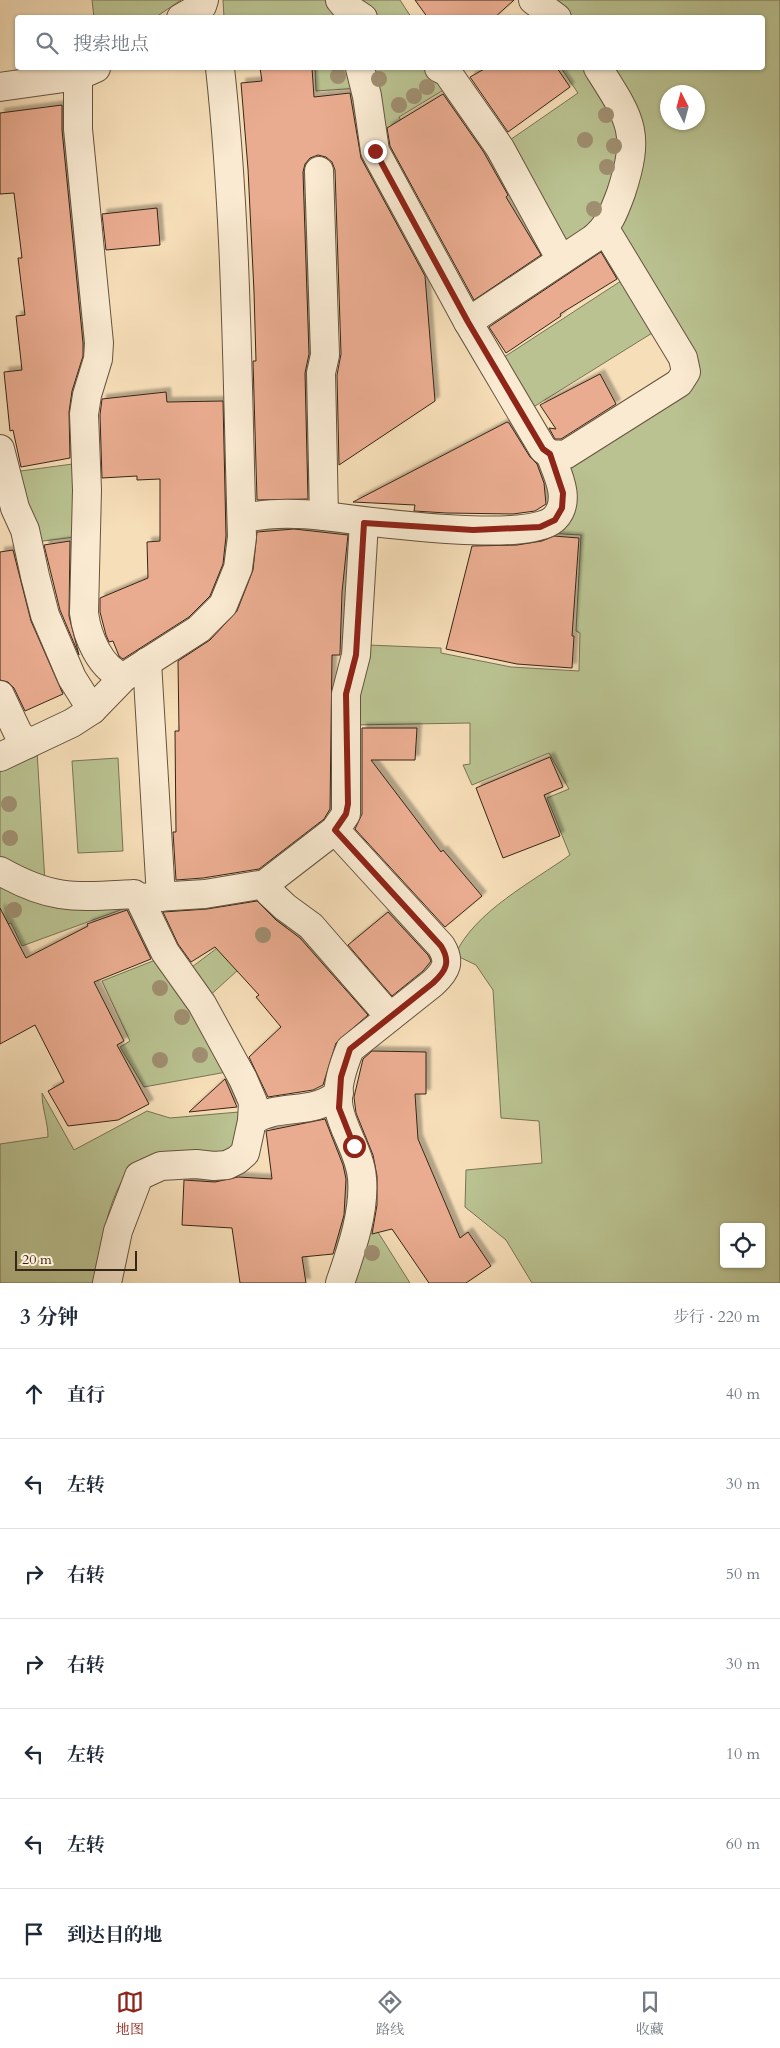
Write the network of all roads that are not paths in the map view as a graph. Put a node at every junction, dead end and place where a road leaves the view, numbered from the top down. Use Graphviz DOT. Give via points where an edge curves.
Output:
graph roads {
  1 [pos="204,0"];
  2 [pos="213,0"];
  3 [pos="532,0"];
  4 [pos="187,15"];
  5 [pos="215,15"];
  6 [pos="553,15"];
  7 [pos="220,70"];
  8 [pos="360,70"];
  9 [pos="443,70"];
  10 [pos="599,70"];
  11 [pos="87,72"];
  12 [pos="0,87"];
  13 [pos="319,172"];
  14 [pos="605,229"];
  15 [pos="561,260"];
  16 [pos="468,322"];
  17 [pos="0,449"];
  18 [pos="550,454"];
  19 [pos="324,516"];
  20 [pos="242,519"];
  21 [pos="364,523"];
  22 [pos="147,662"];
  23 [pos="124,677"];
  24 [pos="0,695"];
  25 [pos="92,710"];
  26 [pos="28,744"];
  27 [pos="0,757"];
  28 [pos="335,830"];
  29 [pos="0,871"];
  30 [pos="265,884"];
  31 [pos="150,898"];
  32 [pos="390,1017"];
  33 [pos="339,1093"];
  34 [pos="252,1121"];
  35 [pos="107,1283"];
  36 [pos="340,1283"];
  1 -- 4 [label="street" via="202,6"];
  2 -- 5 [label="street"];
  3 -- 6 [label="street"];
  7 -- 20 [label="street" via="236,320"];
  8 -- 16 [label="street" via="375,151"];
  9 -- 15 [label="street" via="500,148"];
  10 -- 14 [label="street" via="628,118 633,141 630,167"];
  11 -- 12 [label="street"];
  11 -- 23 [label="street" via="78,129 99,343 84,414 87,490 84,612 86,625 104,664"];
  13 -- 19 [label="street" via="325,355 321,373"];
  14 -- 15 [label="street"];
  14 -- 18 [label="street" via="683,358 686,372 679,383 566,455"];
  15 -- 16 [label="street"];
  16 -- 18 [label="street" via="543,449"];
  17 -- 25 [label="street" via="46,614 72,678"];
  18 -- 21 [label="street" via="563,493 562,508 555,520 540,527 473,530"];
  19 -- 20 [label="street" via="260,515"];
  19 -- 21 [label="street"];
  20 -- 22 [label="street" via="238,568 223,605 199,629"];
  21 -- 28 [label="street" via="356,655 346,694 348,804 346,814"];
  22 -- 23 [label="street"];
  22 -- 31 [label="street"];
  23 -- 25 [label="street"];
  24 -- 26 [label="street" via="18,733"];
  25 -- 26 [label="street"];
  26 -- 27 [label="street"];
  28 -- 30 [label="street"];
  28 -- 32 [label="street" via="431,934 447,956 444,973"];
  29 -- 31 [label="street" via="46,893 77,897 134,894"];
  30 -- 31 [label="street" via="204,894"];
  30 -- 32 [label="street" via="285,907 311,926"];
  31 -- 34 [label="street" via="165,952 194,991 243,1079 253,1102"];
  32 -- 33 [label="street" via="350,1049"];
  33 -- 34 [label="street" via="321,1105 270,1112"];
  33 -- 36 [label="street" via="339,1108 362,1178 356,1230"];
  34 -- 35 [label="street" via="245,1154 227,1165 161,1166 139,1176 118,1231"];
}
